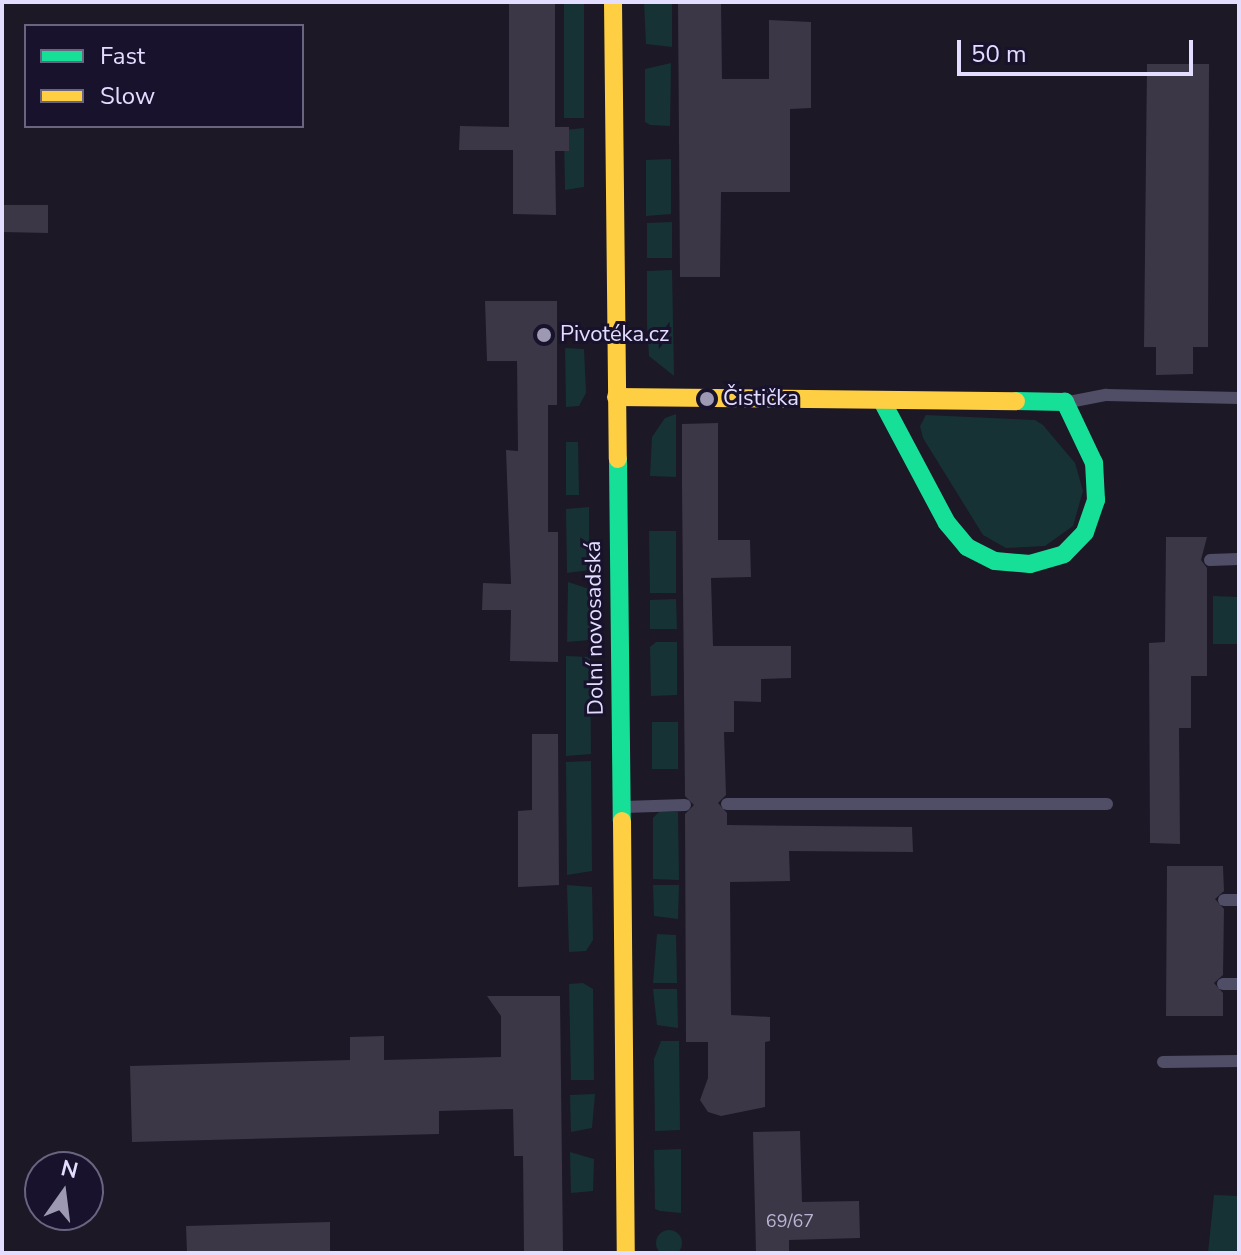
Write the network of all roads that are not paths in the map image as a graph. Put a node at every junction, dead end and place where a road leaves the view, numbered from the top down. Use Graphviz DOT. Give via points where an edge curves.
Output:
graph roads {
  1 [pos="613,2"];
  2 [pos="616,397"];
  3 [pos="1239,398"];
  4 [pos="882,401"];
  5 [pos="1065,402"];
  6 [pos="1239,559"];
  7 [pos="1210,560"];
  8 [pos="727,804"];
  9 [pos="1107,804"];
  10 [pos="685,805"];
  11 [pos="621,807"];
  12 [pos="1224,900"];
  13 [pos="1239,900"];
  14 [pos="1223,984"];
  15 [pos="1239,984"];
  16 [pos="1239,1061"];
  17 [pos="1163,1062"];
  18 [pos="626,1253"];
  1 -- 2 [label="main road, Dolní novosadská"];
  2 -- 4 [label="main road"];
  2 -- 11 [label="main road, Dolní novosadská"];
  3 -- 5 [label="lane" via="1106,395"];
  4 -- 5 [label="main road" via="967,406"];
  4 -- 5 [label="main road" via="956,536 980,555 1022,565 1070,550 1085,532 1096,500 1094,463"];
  6 -- 7 [label="lane"];
  8 -- 9 [label="lane"];
  10 -- 11 [label="lane"];
  11 -- 18 [label="main road, Dolní novosadská"];
  12 -- 13 [label="lane"];
  14 -- 15 [label="lane"];
  16 -- 17 [label="lane"];
}
